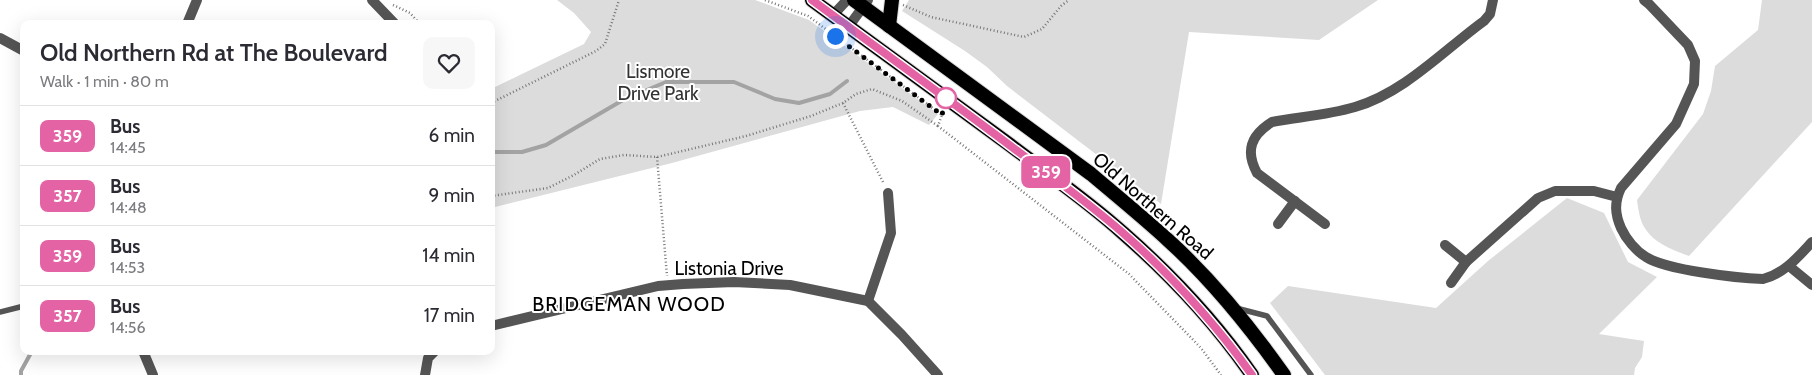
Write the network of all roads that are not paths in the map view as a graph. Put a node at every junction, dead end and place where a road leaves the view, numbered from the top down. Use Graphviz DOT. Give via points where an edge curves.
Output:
graph roads {
  1 [pos="197,0"];
  2 [pos="372,0"];
  3 [pos="812,0"];
  4 [pos="847,0"];
  5 [pos="1493,0"];
  6 [pos="1644,0"];
  7 [pos="862,2"];
  8 [pos="896,2"];
  9 [pos="833,15"];
  10 [pos="189,20"];
  11 [pos="391,20"];
  12 [pos="849,26"];
  13 [pos="889,26"];
  14 [pos="0,38"];
  15 [pos="20,50"];
  16 [pos="888,193"];
  17 [pos="1617,197"];
  18 [pos="1295,201"];
  19 [pos="1278,224"];
  20 [pos="1325,224"];
  21 [pos="1812,242"];
  22 [pos="1445,245"];
  23 [pos="1466,262"];
  24 [pos="1789,266"];
  25 [pos="1451,283"];
  26 [pos="1812,284"];
  27 [pos="868,301"];
  28 [pos="20,307"];
  29 [pos="1232,307"];
  30 [pos="0,312"];
  31 [pos="495,325"];
  32 [pos="144,355"];
  33 [pos="431,355"];
  34 [pos="152,375"];
  35 [pos="425,375"];
  36 [pos="938,375"];
  37 [pos="1252,375"];
  38 [pos="1284,375"];
  39 [pos="1311,375"];
  1 -- 10 [label="street"];
  2 -- 11 [label="street"];
  3 -- 9 [label="highway"];
  4 -- 9 [label="street"];
  5 -- 18 [label="street" via="1490,14 1484,20 1432,63 1394,88 1354,107 1272,122 1261,129 1254,140 1251,162 1257,173"];
  6 -- 17 [label="street" via="1688,45 1695,61 1694,84 1676,124 1621,188"];
  7 -- 12 [label="street"];
  7 -- 13 [label="highway, Old Northern Road"];
  8 -- 13 [label="highway"];
  9 -- 12 [label="highway"];
  12 -- 37 [label="highway" via="1122,232 1162,268"];
  13 -- 29 [label="highway, Old Northern Road" via="1127,203 1170,242"];
  14 -- 15 [label="street"];
  16 -- 27 [label="street" via="891,233"];
  17 -- 23 [label="street" via="1594,191 1555,191 1538,198"];
  17 -- 24 [label="street" via="1617,220 1623,233 1646,257 1662,264 1763,279"];
  18 -- 19 [label="street"];
  18 -- 20 [label="street"];
  21 -- 24 [label="street"];
  22 -- 23 [label="street"];
  23 -- 25 [label="street"];
  24 -- 26 [label="street"];
  27 -- 31 [label="street, Listonia Drive" via="790,285 734,282 668,285"];
  27 -- 36 [label="street"];
  28 -- 30 [label="lane"];
  29 -- 38 [label="highway, Old Northern Road"];
  29 -- 39 [label="lane" via="1267,316"];
  32 -- 34 [label="street"];
  33 -- 35 [label="street"];
}
